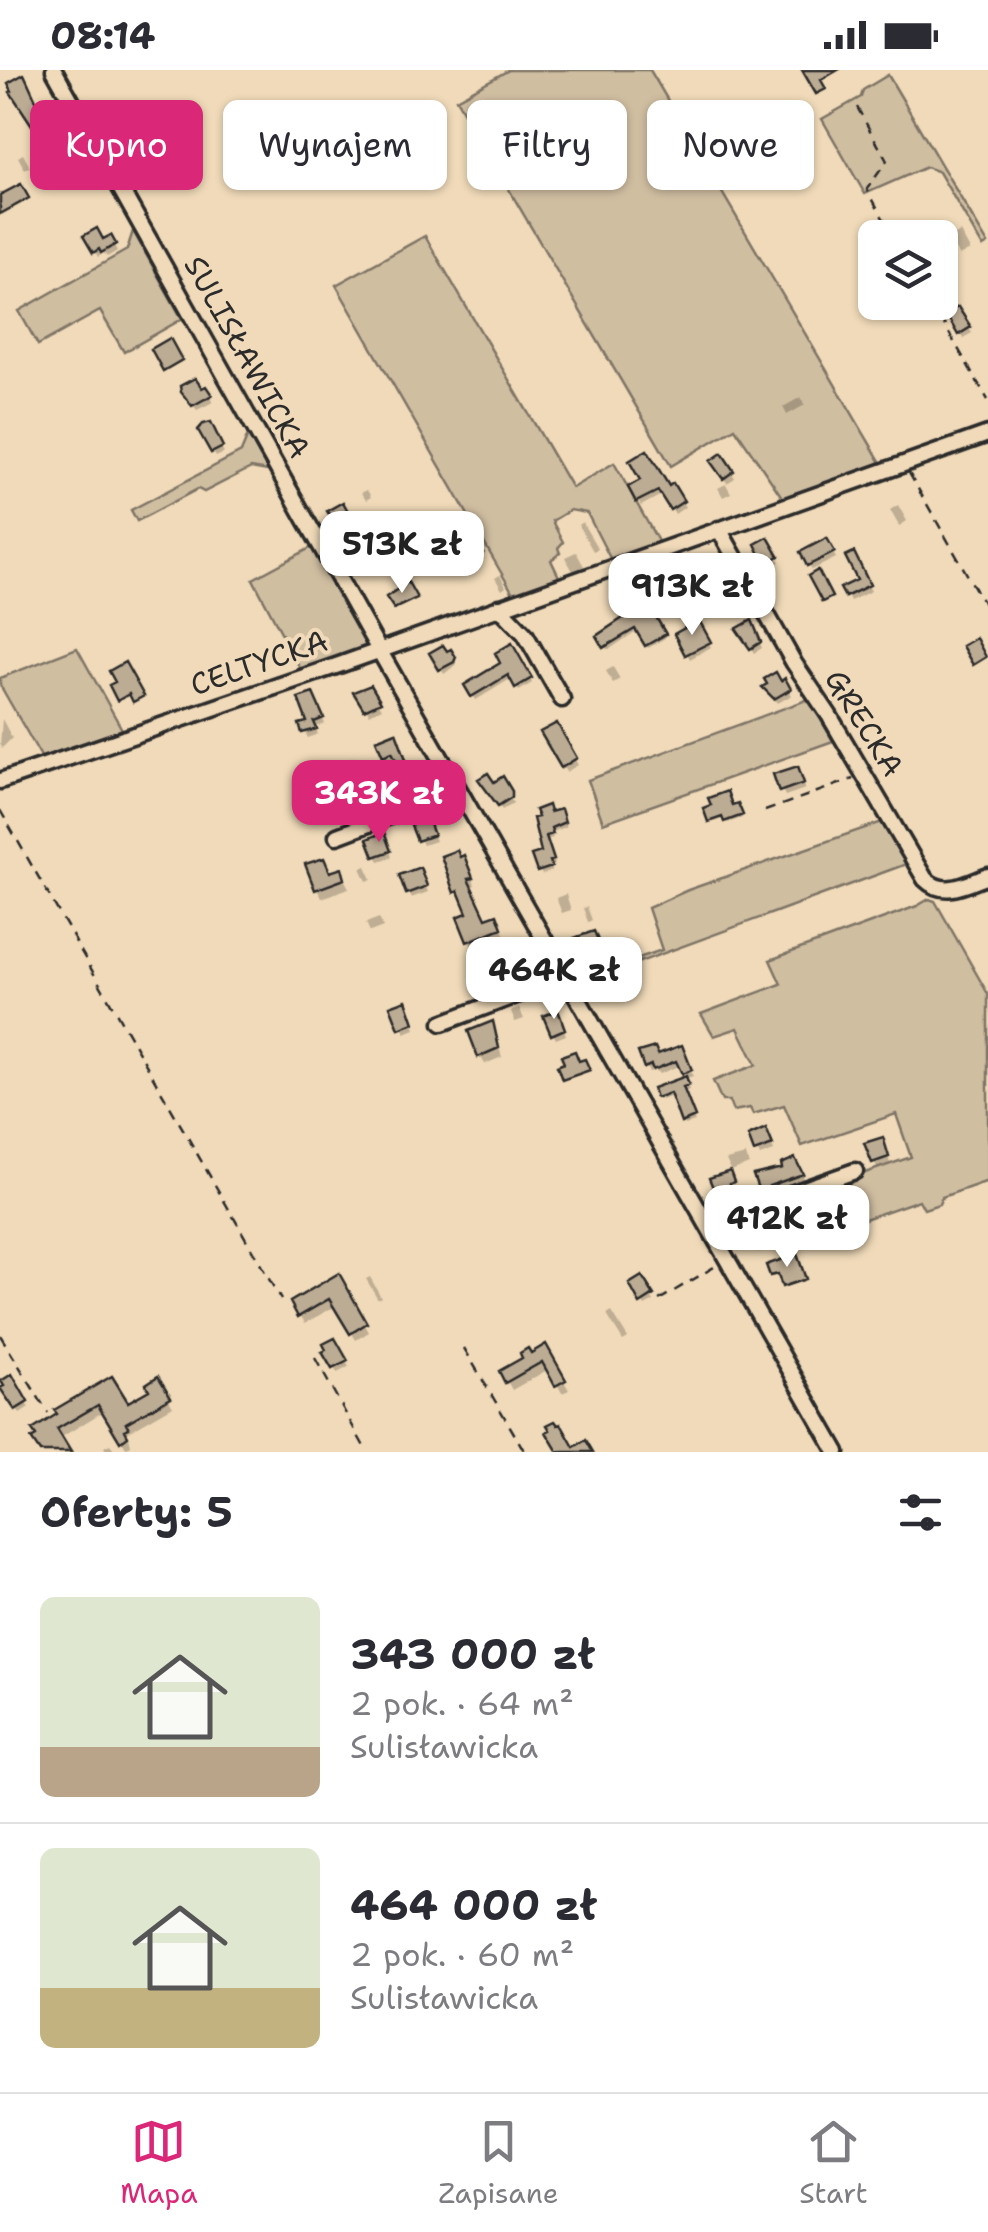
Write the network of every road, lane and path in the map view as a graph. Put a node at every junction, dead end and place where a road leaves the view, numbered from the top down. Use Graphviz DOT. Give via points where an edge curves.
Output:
graph roads {
  1 [pos="54,70"];
  2 [pos="856,107"];
  3 [pos="884,220"];
  4 [pos="942,320"];
  5 [pos="988,400"];
  6 [pos="988,434"];
  7 [pos="904,464"];
  8 [pos="719,528"];
  9 [pos="500,606"];
  10 [pos="988,611"];
  11 [pos="379,650"];
  12 [pos="562,699"];
  13 [pos="864,774"];
  14 [pos="0,781"];
  15 [pos="459,790"];
  16 [pos="0,810"];
  17 [pos="765,811"];
  18 [pos="337,836"];
  19 [pos="988,876"];
  20 [pos="567,976"];
  21 [pos="442,1023"];
  22 [pos="855,1171"];
  23 [pos="708,1222"];
  24 [pos="728,1258"];
  25 [pos="281,1300"];
  26 [pos="659,1300"];
  27 [pos="0,1335"];
  28 [pos="464,1348"];
  29 [pos="314,1358"];
  30 [pos="48,1413"];
  31 [pos="366,1452"];
  32 [pos="525,1452"];
  33 [pos="838,1452"];
  1 -- 11 [label="street, SULISŁAWICKA"];
  2 -- 3 [label="path" via="887,162 867,189"];
  4 -- 5 [label="path"];
  6 -- 7 [label="street, CELTYCKA"];
  7 -- 8 [label="street, CELTYCKA"];
  7 -- 10 [label="path"];
  8 -- 9 [label="street, CELTYCKA"];
  8 -- 13 [label="street, GRECKA"];
  9 -- 11 [label="street, CELTYCKA"];
  9 -- 12 [label="street"];
  11 -- 14 [label="street, CELTYCKA"];
  11 -- 15 [label="street, SULISŁAWICKA"];
  13 -- 17 [label="path"];
  13 -- 19 [label="street, GRECKA" via="921,874 938,889"];
  15 -- 18 [label="street"];
  15 -- 20 [label="street, SULISŁAWICKA"];
  16 -- 25 [label="path"];
  20 -- 21 [label="street"];
  20 -- 23 [label="street, SULISŁAWICKA"];
  22 -- 23 [label="street"];
  23 -- 24 [label="street, SULISŁAWICKA"];
  24 -- 26 [label="path"];
  24 -- 33 [label="street, SULISŁAWICKA"];
  27 -- 30 [label="path"];
  28 -- 32 [label="path"];
  29 -- 31 [label="path"];
}
